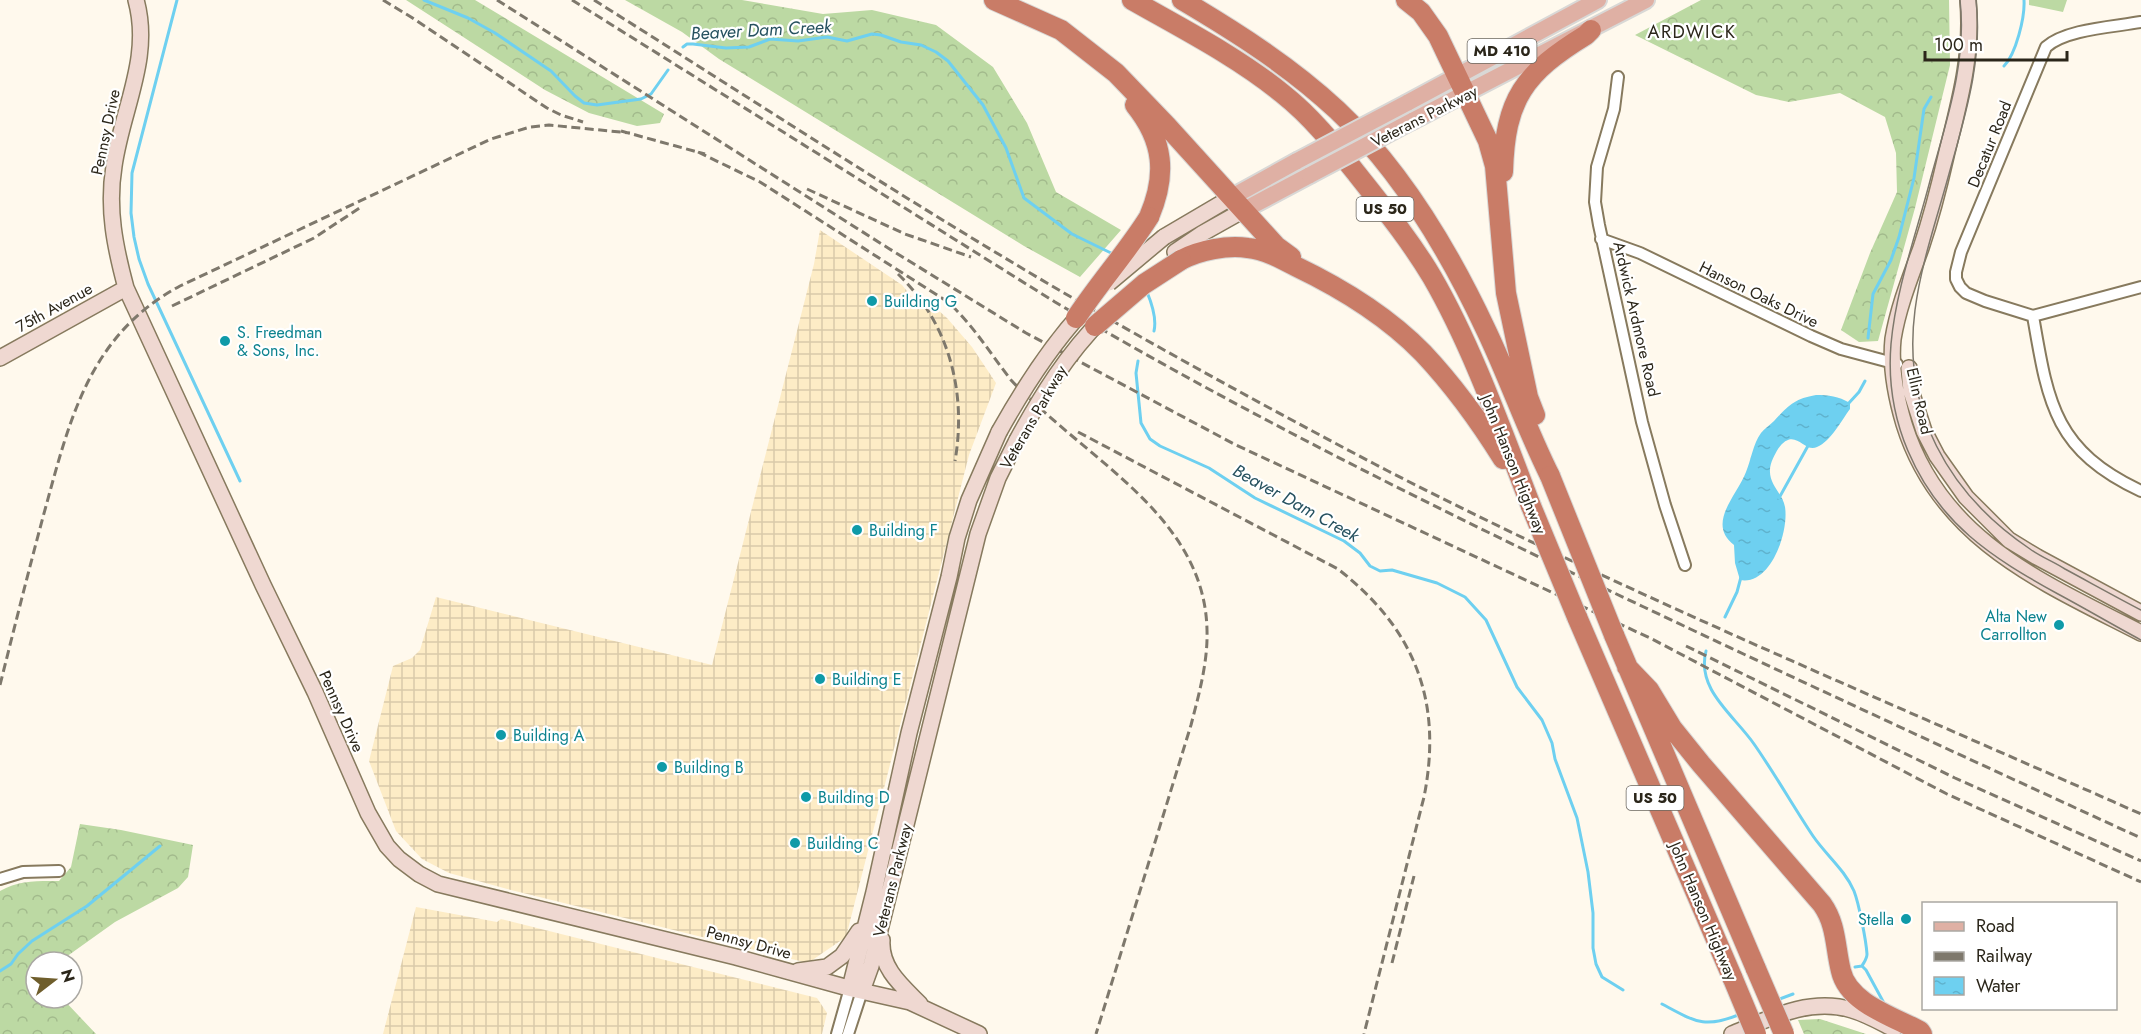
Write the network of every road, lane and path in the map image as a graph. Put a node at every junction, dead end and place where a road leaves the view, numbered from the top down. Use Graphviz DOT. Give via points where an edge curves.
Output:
graph roads {
  1 [pos="136,0"];
  2 [pos="994,0"];
  3 [pos="1132,0"];
  4 [pos="1182,0"];
  5 [pos="1406,0"];
  6 [pos="1598,0"];
  7 [pos="1646,0"];
  8 [pos="1968,0"];
  9 [pos="1026,13"];
  10 [pos="2141,22"];
  11 [pos="1591,30"];
  12 [pos="1457,74"];
  13 [pos="1617,77"];
  14 [pos="1466,94"];
  15 [pos="1238,204"];
  16 [pos="1601,239"];
  17 [pos="1502,250"];
  18 [pos="1178,256"];
  19 [pos="1314,275"];
  20 [pos="2141,287"];
  21 [pos="126,288"];
  22 [pos="2033,316"];
  23 [pos="1076,318"];
  24 [pos="1095,326"];
  25 [pos="0,358"];
  26 [pos="1892,363"];
  27 [pos="1909,368"];
  28 [pos="1550,476"];
  29 [pos="2141,491"];
  30 [pos="1532,506"];
  31 [pos="1685,565"];
  32 [pos="2141,613"];
  33 [pos="2141,633"];
  34 [pos="1628,667"];
  35 [pos="59,871"];
  36 [pos="0,879"];
  37 [pos="874,892"];
  38 [pos="882,920"];
  39 [pos="792,972"];
  40 [pos="856,989"];
  41 [pos="922,1006"];
  42 [pos="837,1034"];
  43 [pos="848,1034"];
  44 [pos="979,1034"];
  45 [pos="1732,1034"];
  46 [pos="1756,1034"];
  47 [pos="1784,1034"];
  48 [pos="1905,1034"];
  49 [pos="1922,1034"];
  1 -- 21 [label="main road, Pennsy Drive" via="141,51 115,158 110,201 114,241"];
  2 -- 9 [label="highway"];
  3 -- 30 [label="highway, John Hanson Highway / US 50" via="1223,52 1282,92 1321,129 1388,212 1432,277 1462,336"];
  4 -- 28 [label="highway, John Hanson Highway / US 50" via="1312,88 1383,161 1428,224 1466,290"];
  5 -- 12 [label="highway" via="1430,23"];
  6 -- 12 [label="main road, Veterans Parkway / MD 410"];
  7 -- 11 [label="main road, Veterans Parkway / MD 410"];
  8 -- 26 [label="main road, Ellin Road" via="1969,35 1962,94 1929,223 1903,300"];
  9 -- 15 [label="highway" via="1061,30 1116,73"];
  9 -- 23 [label="highway, bridge" via="1084,53 1116,82 1156,136 1160,153 1158,189 1149,217"];
  10 -- 22 [label="street, Decatur Road" via="2071,34 2054,39 2046,47 1961,252 1956,279 1966,293"];
  11 -- 14 [label="main road, Veterans Parkway / MD 410"];
  11 -- 17 [label="highway" via="1546,62 1515,102 1504,147"];
  12 -- 14 [label="highway"];
  12 -- 15 [label="main road, Veterans Parkway / MD 410, bridge" via="1297,161"];
  13 -- 16 [label="street, Ardwick Ardmore Road" via="1614,109 1597,167"];
  14 -- 15 [label="main road, Veterans Parkway / MD 410, bridge" via="1310,176"];
  14 -- 17 [label="highway" via="1495,166"];
  15 -- 18 [label="main road, Veterans Parkway / MD 410"];
  15 -- 19 [label="highway" via="1276,246"];
  15 -- 23 [label="main road, Veterans Parkway / MD 410, bridge" via="1164,237"];
  16 -- 26 [label="street, Hanson Oaks Drive" via="1640,253 1841,349"];
  16 -- 31 [label="street, Ardwick Ardmore Road" via="1642,422"];
  17 -- 28 [label="highway" via="1512,326 1528,397 1547,449"];
  18 -- 19 [label="highway" via="1245,247 1274,255"];
  18 -- 24 [label="highway, bridge"];
  19 -- 30 [label="highway" via="1370,309 1422,352 1469,408"];
  20 -- 22 [label="street"];
  21 -- 25 [label="main road, 75th Avenue"];
  21 -- 39 [label="main road, Pennsy Drive" via="368,813 399,859 438,884"];
  22 -- 29 [label="street" via="2047,391 2062,426 2096,465"];
  23 -- 37 [label="main road, Veterans Parkway / MD 410, bridge" via="1022,391 969,500 909,734"];
  24 -- 38 [label="main road, Veterans Parkway, bridge" via="1040,398 998,478 978,534"];
  26 -- 27 [label="street, Hanson Oaks Drive"];
  26 -- 33 [label="main road, Ellin Road" via="1900,412 1914,451 1951,509 1983,542 2019,568"];
  27 -- 32 [label="main road, Ellin Road" via="1911,391 1923,431 1966,497 2009,540"];
  28 -- 34 [label="highway, John Hanson Highway / US 50, bridge"];
  30 -- 46 [label="highway, John Hanson Highway / US 50, bridge"];
  34 -- 47 [label="highway, John Hanson Highway / US 50, bridge"];
  34 -- 49 [label="highway" via="1701,764 1822,904 1833,927 1847,987 1858,998"];
  35 -- 36 [label="street" via="23,872"];
  37 -- 39 [label="main road" via="858,935 842,956 827,967"];
  37 -- 40 [label="main road, Veterans Parkway / MD 410"];
  38 -- 40 [label="main road, Veterans Parkway" via="871,966"];
  38 -- 41 [label="main road" via="881,948 887,966"];
  39 -- 40 [label="main road, Pennsy Drive"];
  40 -- 41 [label="main road, Pennsy Drive"];
  40 -- 42 [label="street, Veterans Parkway"];
  40 -- 43 [label="street, Veterans Parkway"];
  41 -- 44 [label="main road, Pennsy Drive"];
  45 -- 48 [label="main road" via="1768,1018 1806,1007 1827,1006 1851,1009"];
}
